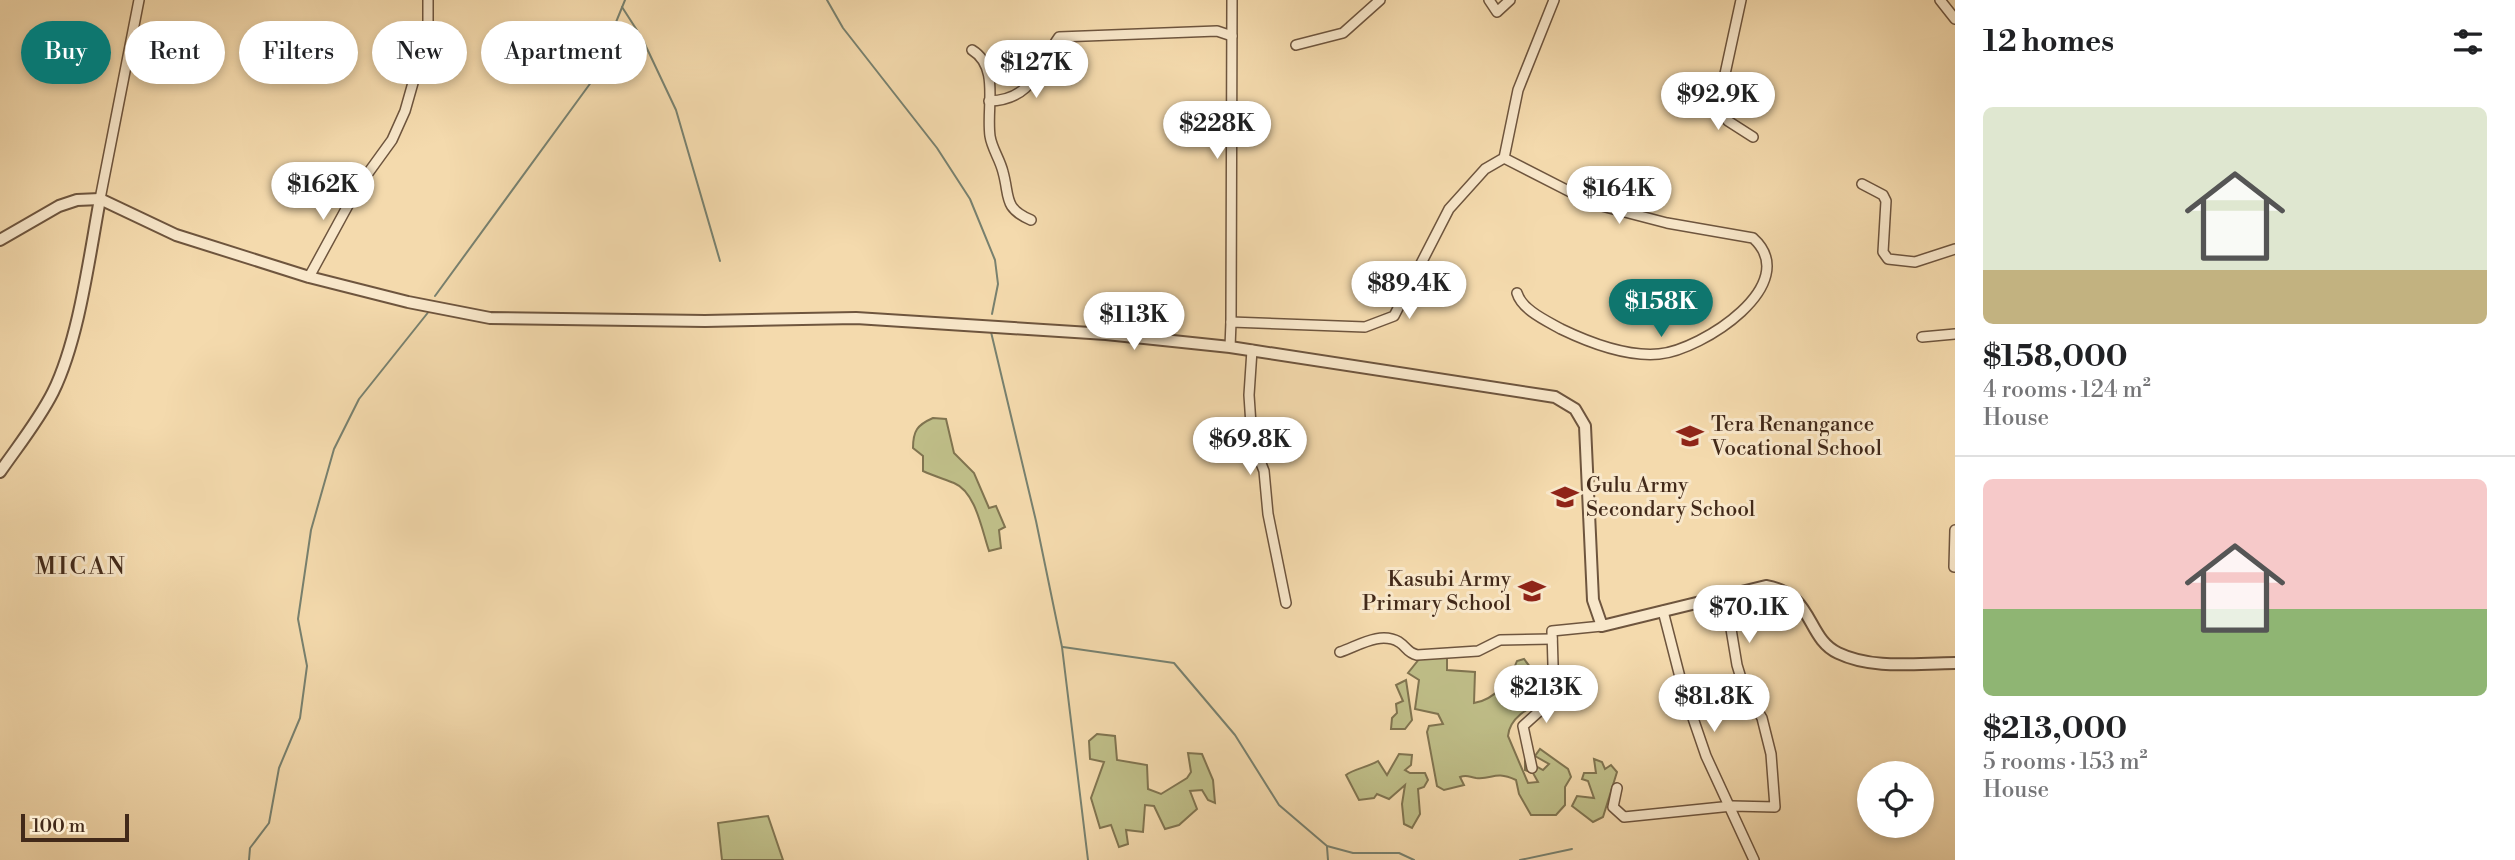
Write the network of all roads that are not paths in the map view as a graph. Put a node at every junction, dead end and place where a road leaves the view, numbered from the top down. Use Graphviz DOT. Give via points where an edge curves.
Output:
graph roads {
  1 [pos="139,0"];
  2 [pos="428,0"];
  3 [pos="1232,0"];
  4 [pos="1380,0"];
  5 [pos="1489,0"];
  6 [pos="1510,0"];
  7 [pos="1554,0"];
  8 [pos="1741,0"];
  9 [pos="1940,0"];
  10 [pos="1955,19"];
  11 [pos="1232,36"];
  12 [pos="1296,45"];
  13 [pos="972,50"];
  14 [pos="989,102"];
  15 [pos="1753,137"];
  16 [pos="1504,158"];
  17 [pos="1862,184"];
  18 [pos="100,200"];
  19 [pos="1031,220"];
  20 [pos="0,240"];
  21 [pos="1955,249"];
  22 [pos="309,277"];
  23 [pos="1517,293"];
  24 [pos="1231,322"];
  25 [pos="1955,334"];
  26 [pos="1922,337"];
  27 [pos="1230,346"];
  28 [pos="1252,350"];
  29 [pos="0,472"];
  30 [pos="1955,530"];
  31 [pos="1954,567"];
  32 [pos="1725,593"];
  33 [pos="1286,603"];
  34 [pos="1663,611"];
  35 [pos="1602,626"];
  36 [pos="1552,639"];
  37 [pos="1340,652"];
  38 [pos="1955,663"];
  39 [pos="1683,690"];
  40 [pos="1753,703"];
  41 [pos="1532,768"];
  42 [pos="1617,788"];
  43 [pos="1732,806"];
  44 [pos="1754,860"];
  1 -- 18 [label="street"];
  2 -- 22 [label="street" via="428,30 405,111"];
  3 -- 11 [label="street"];
  4 -- 12 [label="street" via="1343,33"];
  5 -- 6 [label="street" via="1497,12"];
  7 -- 16 [label="street" via="1518,90"];
  8 -- 15 [label="street" via="1720,97 1728,121"];
  9 -- 10 [label="street"];
  11 -- 14 [label="street" via="1217,31 1059,37 1023,91"];
  11 -- 24 [label="street"];
  13 -- 14 [label="street" via="984,60 990,74"];
  14 -- 19 [label="street" via="991,141 1010,205 1015,213"];
  16 -- 23 [label="street" via="1594,204 1753,238 1768,258 1761,286 1733,319 1698,344 1656,355 1611,349 1571,333 1541,318"];
  16 -- 24 [label="street" via="1485,169 1449,209 1399,310 1390,319 1365,327"];
  17 -- 21 [label="street" via="1886,201 1883,252 1888,259 1915,262"];
  18 -- 20 [label="street" via="59,206"];
  18 -- 22 [label="street" via="176,234"];
  18 -- 29 [label="street" via="61,374"];
  22 -- 27 [label="street" via="490,318 856,318"];
  24 -- 27 [label="street"];
  25 -- 26 [label="street"];
  27 -- 28 [label="street"];
  28 -- 33 [label="street" via="1252,440 1264,471"];
  28 -- 35 [label="street" via="1555,397 1575,409 1585,426 1593,600"];
  30 -- 31 [label="street"];
  32 -- 34 [label="street"];
  32 -- 38 [label="street" via="1781,588 1799,603 1828,646 1862,662"];
  32 -- 40 [label="street" via="1737,665"];
  34 -- 35 [label="street"];
  34 -- 39 [label="street"];
  35 -- 36 [label="street" via="1552,631"];
  36 -- 37 [label="street" via="1500,640 1478,651 1417,654 1382,638"];
  36 -- 41 [label="street" via="1554,698 1523,726"];
  39 -- 40 [label="street"];
  39 -- 43 [label="street" via="1706,756"];
  40 -- 43 [label="street" via="1771,754 1775,807"];
  42 -- 43 [label="street" via="1613,807 1624,817"];
  43 -- 44 [label="street"];
}
